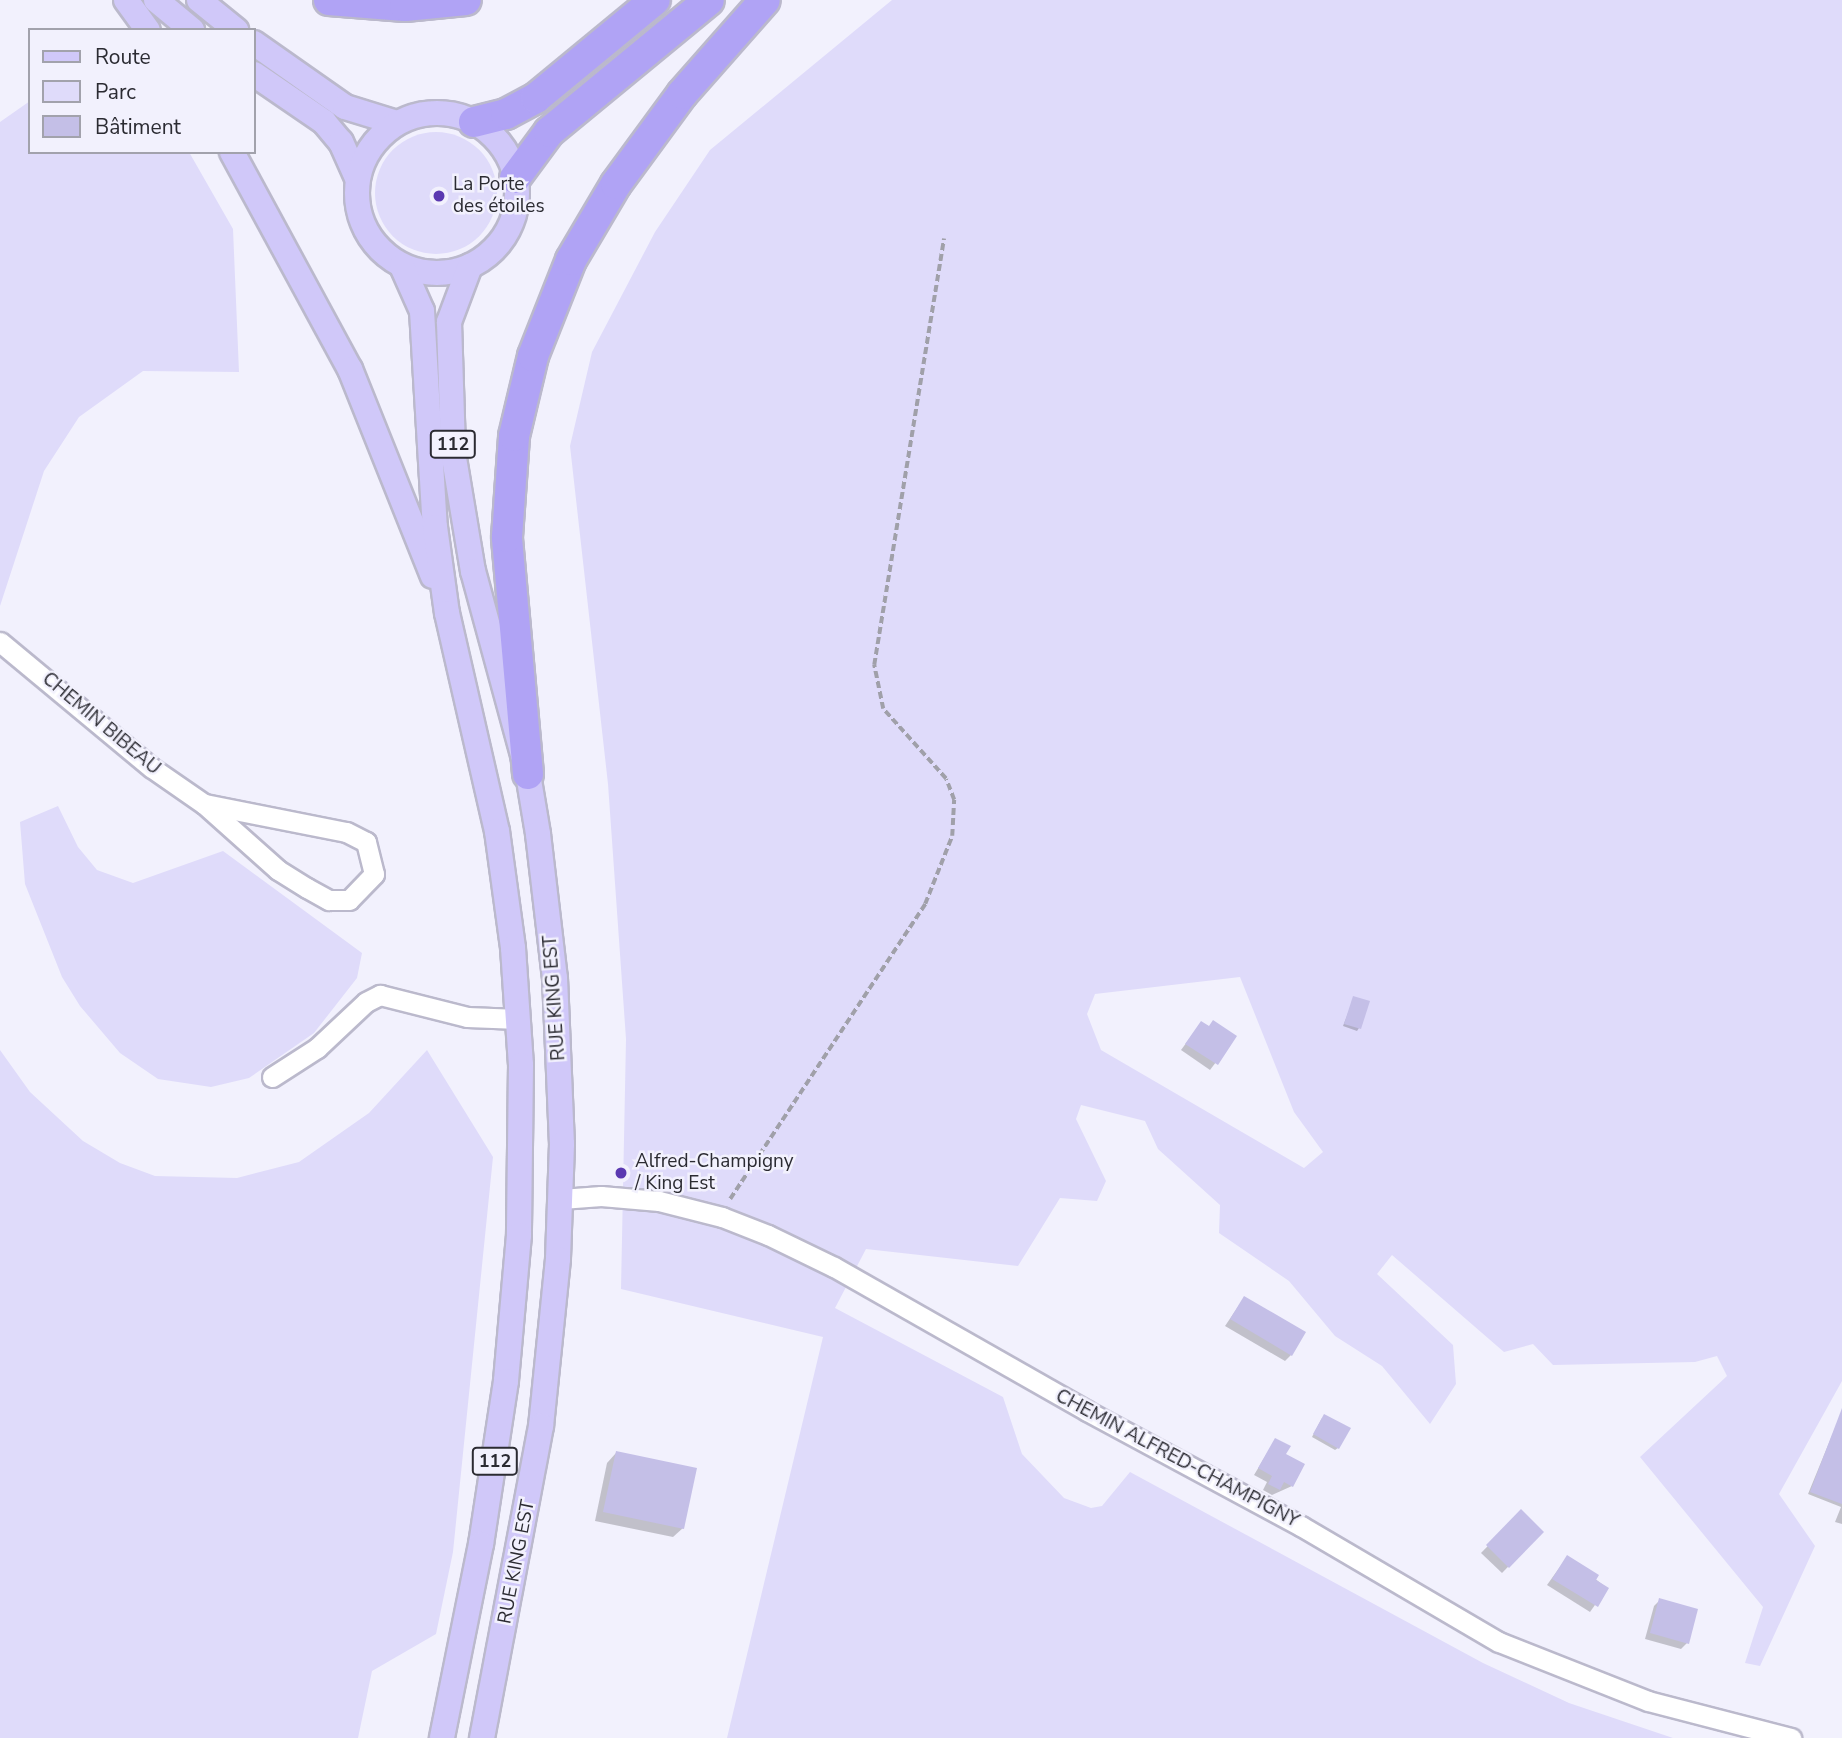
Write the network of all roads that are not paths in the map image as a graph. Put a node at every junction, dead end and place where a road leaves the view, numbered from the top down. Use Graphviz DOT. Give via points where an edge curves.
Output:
graph roads {
  1 [pos="126,0"];
  2 [pos="156,0"];
  3 [pos="199,0"];
  4 [pos="329,0"];
  5 [pos="466,0"];
  6 [pos="655,0"];
  7 [pos="709,0"];
  8 [pos="765,0"];
  9 [pos="147,28"];
  10 [pos="190,28"];
  11 [pos="234,28"];
  12 [pos="256,44"];
  13 [pos="256,75"];
  14 [pos="474,122"];
  15 [pos="397,123"];
  16 [pos="233,154"];
  17 [pos="357,178"];
  18 [pos="515,178"];
  19 [pos="402,266"];
  20 [pos="470,266"];
  21 [pos="447,612"];
  22 [pos="0,642"];
  23 [pos="528,774"];
  24 [pos="204,804"];
  25 [pos="519,1019"];
  26 [pos="272,1077"];
  27 [pos="561,1199"];
  28 [pos="442,1738"];
  29 [pos="482,1738"];
  30 [pos="1791,1738"];
  1 -- 9 [label="main road"];
  2 -- 10 [label="main road"];
  3 -- 11 [label="main road"];
  4 -- 5 [label="highway" via="405,6"];
  6 -- 14 [label="highway" via="536,98 506,114"];
  7 -- 18 [label="highway" via="549,132"];
  8 -- 23 [label="highway" via="682,94 616,184 571,260 533,356 514,436 507,537"];
  12 -- 15 [label="main road" via="345,107"];
  13 -- 17 [label="main road, 112" via="324,122 341,142"];
  14 -- 15 [label="main road, 112" via="430,113"];
  14 -- 18 [label="main road, 112" via="504,148"];
  15 -- 17 [label="main road, 112" via="370,148"];
  16 -- 21 [label="main road" via="350,369"];
  17 -- 19 [label="main road, 112" via="363,227 379,249"];
  18 -- 20 [label="main road, 112" via="517,203 508,230 491,252"];
  19 -- 20 [label="main road, 112" via="440,274"];
  19 -- 21 [label="main road, RUE KING EST / 112" via="419,298 423,320 430,475"];
  20 -- 23 [label="main road, RUE KING EST / 112" via="449,322 453,452 475,579"];
  21 -- 25 [label="main road, RUE KING EST / 112" via="497,831"];
  22 -- 24 [label="street, CHEMIN BIBEAU" via="152,768"];
  23 -- 27 [label="main road, RUE KING EST / 112" via="555,978"];
  24 -- 24 [label="street, CHEMIN BIBEAU" via="278,870 329,900 349,900 374,874 366,842 346,832"];
  25 -- 26 [label="street" via="467,1017 380,995 366,1002 317,1048"];
  25 -- 28 [label="main road, RUE KING EST / 112" via="522,1181 511,1333 494,1464"];
  27 -- 29 [label="main road, RUE KING EST / 112" via="536,1461"];
  27 -- 30 [label="street, CHEMIN ALFRED-CHAMPIGNY" via="639,1199 722,1217 834,1267 1326,1540 1499,1642 1648,1701"];
}
